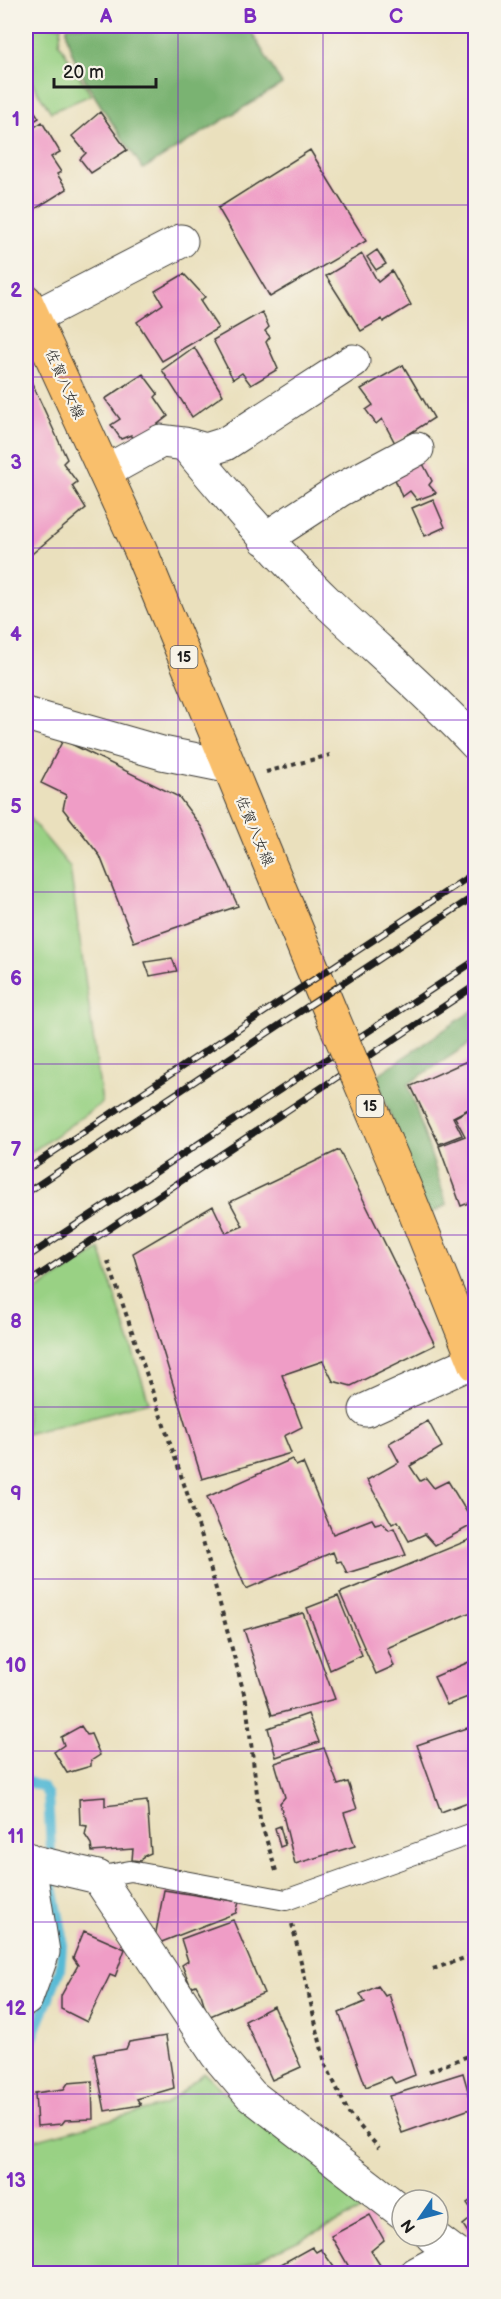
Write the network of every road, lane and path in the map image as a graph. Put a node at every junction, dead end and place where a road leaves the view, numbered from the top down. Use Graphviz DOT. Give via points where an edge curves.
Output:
graph roads {
  1 [pos="182,241"];
  2 [pos="30,309"];
  3 [pos="353,361"];
  4 [pos="185,444"];
  5 [pos="417,449"];
  6 [pos="105,472"];
  7 [pos="266,539"];
  8 [pos="26,714"];
  9 [pos="476,744"];
  10 [pos="330,755"];
  11 [pos="231,773"];
  12 [pos="108,1261"];
  13 [pos="475,1363"];
  14 [pos="366,1410"];
  15 [pos="476,1832"];
  16 [pos="27,1860"];
  17 [pos="98,1877"];
  18 [pos="286,1900"];
  19 [pos="476,1954"];
  20 [pos="433,1969"];
  21 [pos="26,1999"];
  22 [pos="476,2054"];
  23 [pos="429,2071"];
  24 [pos="383,2153"];
  25 [pos="390,2203"];
  26 [pos="454,2253"];
  27 [pos="416,2274"];
  1 -- 2 [label="street"];
  2 -- 6 [label="main road, 佐賀八女線 / 15"];
  3 -- 4 [label="street" via="225,444 206,450"];
  4 -- 6 [label="street" via="161,441"];
  4 -- 7 [label="street"];
  5 -- 7 [label="street" via="340,490"];
  6 -- 11 [label="main road, 佐賀八女線 / 15"];
  7 -- 9 [label="street"];
  8 -- 11 [label="street"];
  10 -- 11 [label="path"];
  11 -- 13 [label="main road, 佐賀八女線 / 15, bridge"];
  12 -- 18 [label="path" via="202,1537 246,1701 260,1819"];
  13 -- 14 [label="street"];
  15 -- 18 [label="lane"];
  16 -- 17 [label="street"];
  16 -- 21 [label="street" via="43,1952"];
  17 -- 18 [label="lane" via="130,1871"];
  17 -- 25 [label="street" via="217,2055 251,2095"];
  18 -- 24 [label="path" via="325,2063 350,2114"];
  19 -- 20 [label="path"];
  22 -- 23 [label="path"];
  26 -- 27 [label="street"];
}
